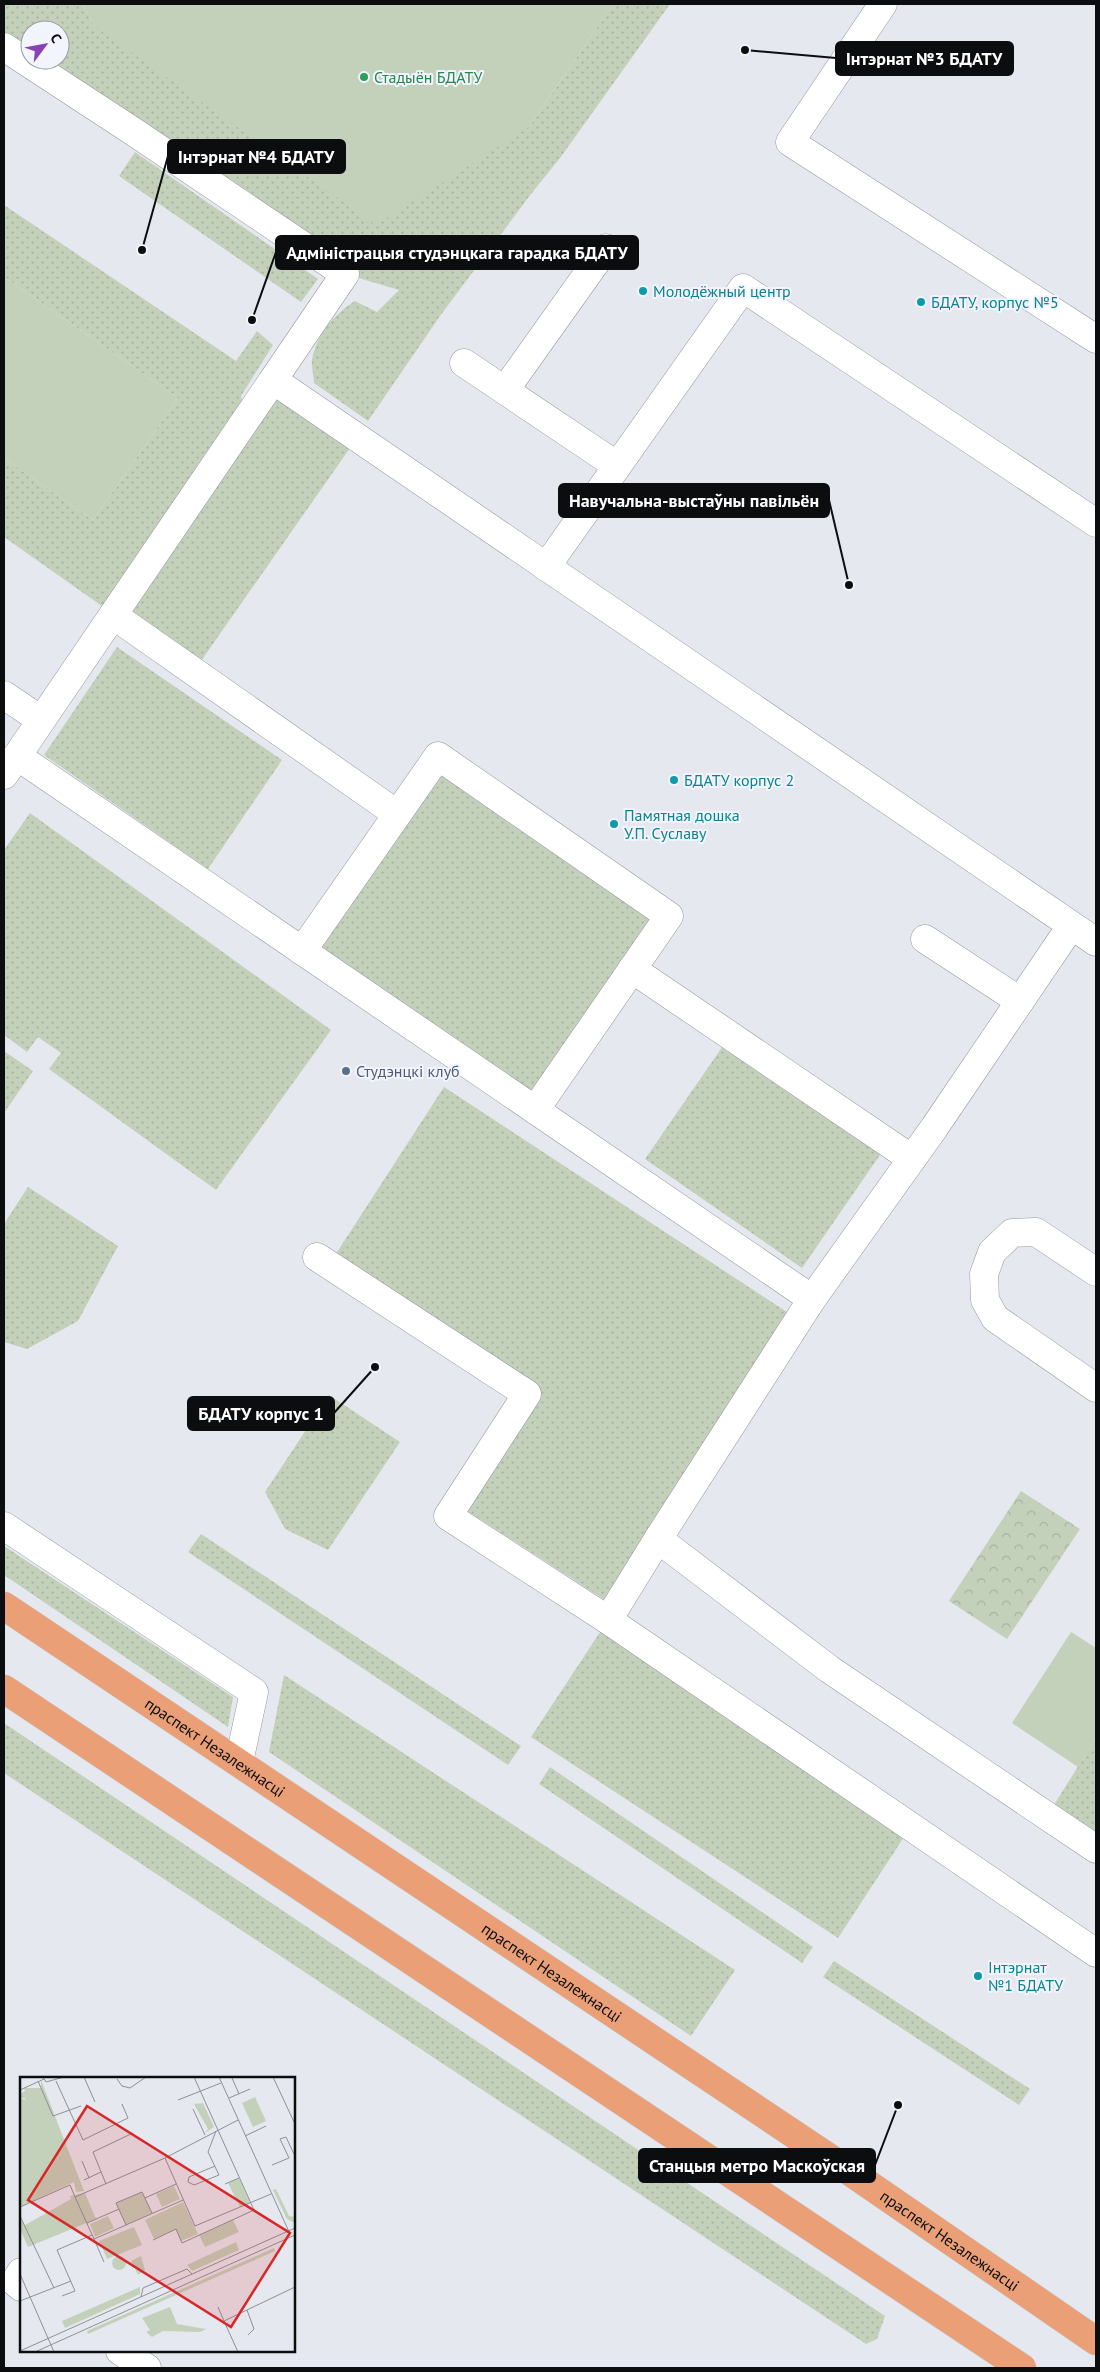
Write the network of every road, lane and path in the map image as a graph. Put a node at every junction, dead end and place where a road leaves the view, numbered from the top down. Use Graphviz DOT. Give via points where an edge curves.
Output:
graph roads {
  1 [pos="884,4"];
  2 [pos="4,47"];
  3 [pos="606,248"];
  4 [pos="1096,339"];
  5 [pos="464,363"];
  6 [pos="273,380"];
  7 [pos="505,390"];
  8 [pos="616,465"];
  9 [pos="1096,523"];
  10 [pos="546,567"];
  11 [pos="113,614"];
  12 [pos="4,695"];
  13 [pos="41,720"];
  14 [pos="10,765"];
  15 [pos="397,814"];
  16 [pos="1071,926"];
  17 [pos="925,939"];
  18 [pos="1096,942"];
  19 [pos="302,951"];
  20 [pos="632,969"];
  21 [pos="1020,1001"];
  22 [pos="535,1110"];
  23 [pos="912,1159"];
  24 [pos="317,1257"];
  25 [pos="1096,1272"];
  26 [pos="812,1299"];
  27 [pos="1096,1388"];
  28 [pos="4,1526"];
  29 [pos="658,1539"];
  30 [pos="4,1606"];
  31 [pos="608,1620"];
  32 [pos="4,1689"];
  33 [pos="239,1762"];
  34 [pos="1096,1849"];
  35 [pos="1096,1953"];
  36 [pos="1096,2341"];
  37 [pos="122,2352"];
  38 [pos="148,2368"];
  39 [pos="1022,2368"];
  1 -- 4 [label="lane" via="790,142"];
  2 -- 6 [label="lane" via="345,274"];
  3 -- 7 [label="lane"];
  5 -- 7 [label="lane"];
  6 -- 10 [label="lane"];
  6 -- 11 [label="lane"];
  7 -- 8 [label="lane"];
  8 -- 9 [label="lane" via="743,288"];
  8 -- 10 [label="lane"];
  10 -- 16 [label="lane"];
  11 -- 13 [label="lane"];
  11 -- 15 [label="lane"];
  12 -- 13 [label="lane"];
  13 -- 14 [label="lane"];
  14 -- 19 [label="lane"];
  15 -- 19 [label="lane"];
  15 -- 20 [label="lane" via="438,756 669,916"];
  16 -- 18 [label="lane"];
  16 -- 21 [label="lane"];
  17 -- 21 [label="lane"];
  19 -- 22 [label="lane"];
  20 -- 22 [label="lane"];
  20 -- 23 [label="lane"];
  21 -- 23 [label="lane"];
  22 -- 26 [label="lane"];
  23 -- 26 [label="lane"];
  24 -- 31 [label="lane" via="527,1394 448,1516"];
  25 -- 27 [label="lane" via="1036,1232 1012,1233 992,1252 984,1274 985,1300 995,1318"];
  26 -- 29 [label="lane"];
  28 -- 33 [label="lane" via="254,1692"];
  29 -- 31 [label="lane"];
  29 -- 34 [label="lane" via="829,1669"];
  30 -- 33 [label="main road, праспект Незалежнасці"];
  31 -- 35 [label="lane"];
  32 -- 39 [label="main road"];
  33 -- 36 [label="main road, праспект Незалежнасці" via="852,2173"];
  37 -- 38 [label="lane"];
}
